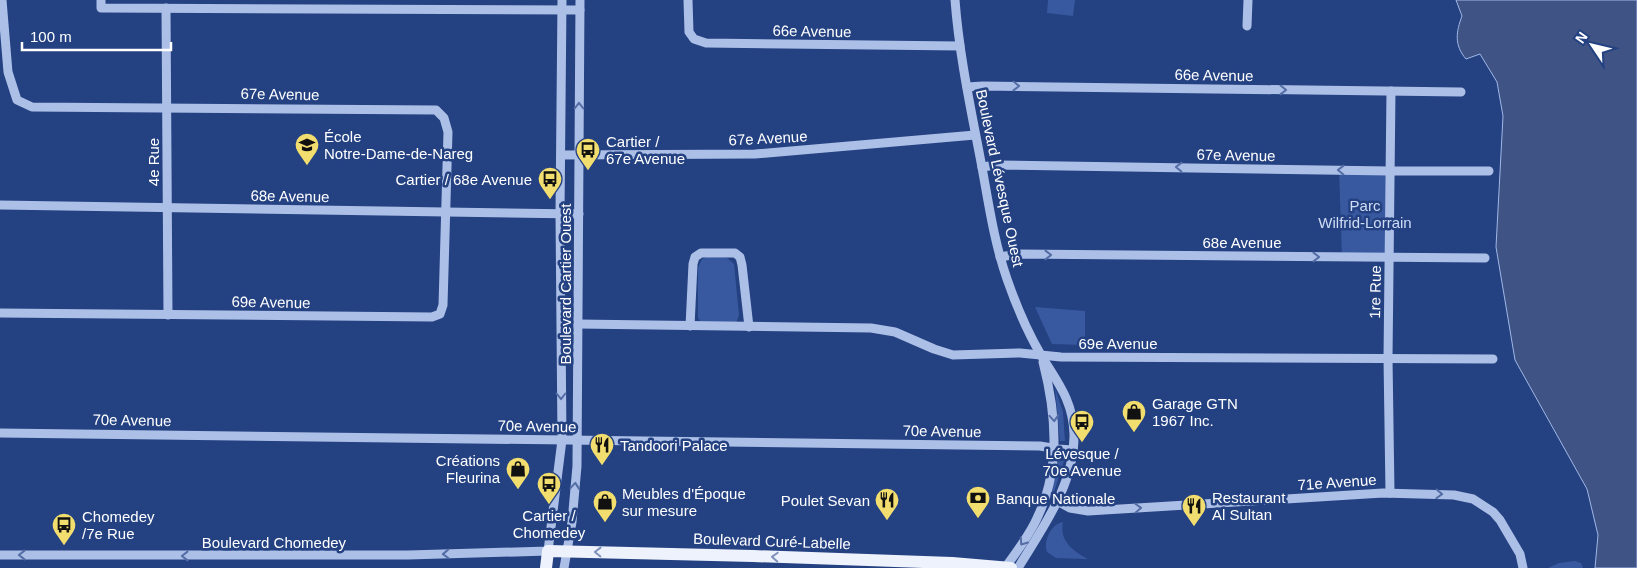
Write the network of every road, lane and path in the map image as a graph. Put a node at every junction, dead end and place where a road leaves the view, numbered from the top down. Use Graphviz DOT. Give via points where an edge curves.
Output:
graph roads {
  1 [pos="2,0"];
  2 [pos="562,0"];
  3 [pos="580,0"];
  4 [pos="688,0"];
  5 [pos="955,0"];
  6 [pos="1248,0"];
  7 [pos="101,4"];
  8 [pos="228,4"];
  9 [pos="166,8"];
  10 [pos="562,10"];
  11 [pos="580,10"];
  12 [pos="1247,26"];
  13 [pos="960,46"];
  14 [pos="967,88"];
  15 [pos="1391,92"];
  16 [pos="1461,92"];
  17 [pos="167,107"];
  18 [pos="976,134"];
  19 [pos="561,155"];
  20 [pos="579,155"];
  21 [pos="982,167"];
  22 [pos="1390,171"];
  23 [pos="1489,171"];
  24 [pos="0,205"];
  25 [pos="167,208"];
  26 [pos="446,213"];
  27 [pos="560,214"];
  28 [pos="579,214"];
  29 [pos="1389,256"];
  30 [pos="1000,257"];
  31 [pos="1485,258"];
  32 [pos="0,313"];
  33 [pos="168,315"];
  34 [pos="578,324"];
  35 [pos="690,326"];
  36 [pos="749,328"];
  37 [pos="1041,355"];
  38 [pos="1388,358"];
  39 [pos="1493,359"];
  40 [pos="0,433"];
  41 [pos="562,440"];
  42 [pos="577,440"];
  43 [pos="1054,448"];
  44 [pos="1074,450"];
  45 [pos="1390,492"];
  46 [pos="1057,501"];
  47 [pos="548,551"];
  48 [pos="567,552"];
  49 [pos="0,556"];
  50 [pos="546,568"];
  51 [pos="564,568"];
  52 [pos="1010,568"];
  53 [pos="1523,568"];
  1 -- 17 [label="street, 67e Avenue" via="8,72 17,100 32,107"];
  2 -- 10 [label="street, Boulevard Cartier Ouest"];
  3 -- 11 [label="street, Boulevard Cartier Ouest"];
  4 -- 13 [label="street, 66e Avenue" via="689,32 694,40 706,43"];
  5 -- 13 [label="street, Boulevard Lévesque Ouest"];
  6 -- 12 [label="street"];
  7 -- 9 [label="street"];
  8 -- 9 [label="street"];
  8 -- 10 [label="street"];
  9 -- 17 [label="street, 4e Rue"];
  10 -- 11 [label="street"];
  10 -- 19 [label="street, Boulevard Cartier Ouest"];
  20 -- 11 [label="street, Boulevard Cartier Ouest, one-way"];
  13 -- 14 [label="street, Boulevard Lévesque Ouest"];
  14 -- 15 [label="street, 66e Avenue, one-way"];
  14 -- 18 [label="street, Boulevard Lévesque Ouest"];
  15 -- 16 [label="street, 66e Avenue"];
  15 -- 22 [label="street, 1re Rue"];
  17 -- 25 [label="street, 4e Rue"];
  17 -- 26 [label="street, 67e Avenue" via="436,110 444,118 448,132"];
  18 -- 20 [label="street, 67e Avenue" via="755,154"];
  18 -- 21 [label="street, Boulevard Lévesque Ouest"];
  19 -- 20 [label="street, 67e Avenue"];
  19 -- 27 [label="street, Boulevard Cartier Ouest"];
  20 -- 28 [label="street, Boulevard Cartier Ouest"];
  22 -- 21 [label="street, 67e Avenue, one-way" via="996,164"];
  21 -- 30 [label="street, Boulevard Lévesque Ouest"];
  22 -- 23 [label="street, 67e Avenue"];
  22 -- 29 [label="street, 1re Rue"];
  24 -- 25 [label="street, 68e Avenue"];
  25 -- 26 [label="street, 68e Avenue"];
  25 -- 33 [label="street, 4e Rue"];
  26 -- 27 [label="street, 68e Avenue"];
  26 -- 33 [label="street, 69e Avenue" via="443,304 440,314 432,317"];
  27 -- 28 [label="street, 68e Avenue"];
  27 -- 41 [label="street, Boulevard Cartier Ouest, one-way"];
  28 -- 34 [label="street, Boulevard Cartier Ouest"];
  30 -- 29 [label="street, 68e Avenue, one-way" via="1018,254"];
  29 -- 31 [label="street, 68e Avenue"];
  29 -- 38 [label="street, 1re Rue"];
  30 -- 37 [label="street, Boulevard Lévesque Ouest" via="1016,302"];
  32 -- 33 [label="street, 69e Avenue"];
  34 -- 35 [label="street, 69e Avenue"];
  34 -- 42 [label="street, Boulevard Cartier Ouest"];
  35 -- 36 [label="street, 69e Avenue"];
  35 -- 36 [label="street" via="695,258 701,253 735,253 742,265"];
  36 -- 37 [label="street, 69e Avenue" via="871,328 894,332 953,355"];
  37 -- 38 [label="street, 69e Avenue"];
  37 -- 43 [label="street, Boulevard Lévesque Ouest, one-way" via="1052,398"];
  37 -- 44 [label="street, Boulevard Lévesque Ouest" via="1067,400 1073,423"];
  38 -- 39 [label="street, 69e Avenue"];
  38 -- 45 [label="street, 1re Rue"];
  40 -- 41 [label="street, 70e Avenue"];
  41 -- 42 [label="street, 70e Avenue"];
  41 -- 47 [label="street, Boulevard Cartier Ouest"];
  42 -- 43 [label="street, 70e Avenue"];
  48 -- 42 [label="street, Boulevard Cartier Ouest, one-way" via="576,485"];
  43 -- 44 [label="street, 70e Avenue"];
  43 -- 52 [label="street, Boulevard Lévesque Ouest, one-way" via="1050,477 1039,514"];
  44 -- 46 [label="street, Boulevard Lévesque Ouest" via="1069,474"];
  46 -- 45 [label="street, 71e Avenue, one-way" via="1070,508 1088,511"];
  45 -- 53 [label="street, 71e Avenue, one-way" via="1454,495 1483,504 1500,520 1520,554"];
  46 -- 52 [label="street, Boulevard Lévesque Ouest"];
  47 -- 48 [label="main road, Boulevard Curé-Labelle"];
  47 -- 49 [label="street, Boulevard Chomedey, one-way" via="399,555"];
  47 -- 50 [label="main road"];
  48 -- 51 [label="street, Boulevard Cartier Ouest"];
  52 -- 48 [label="main road, Boulevard Curé-Labelle, one-way" via="753,556"];
}
